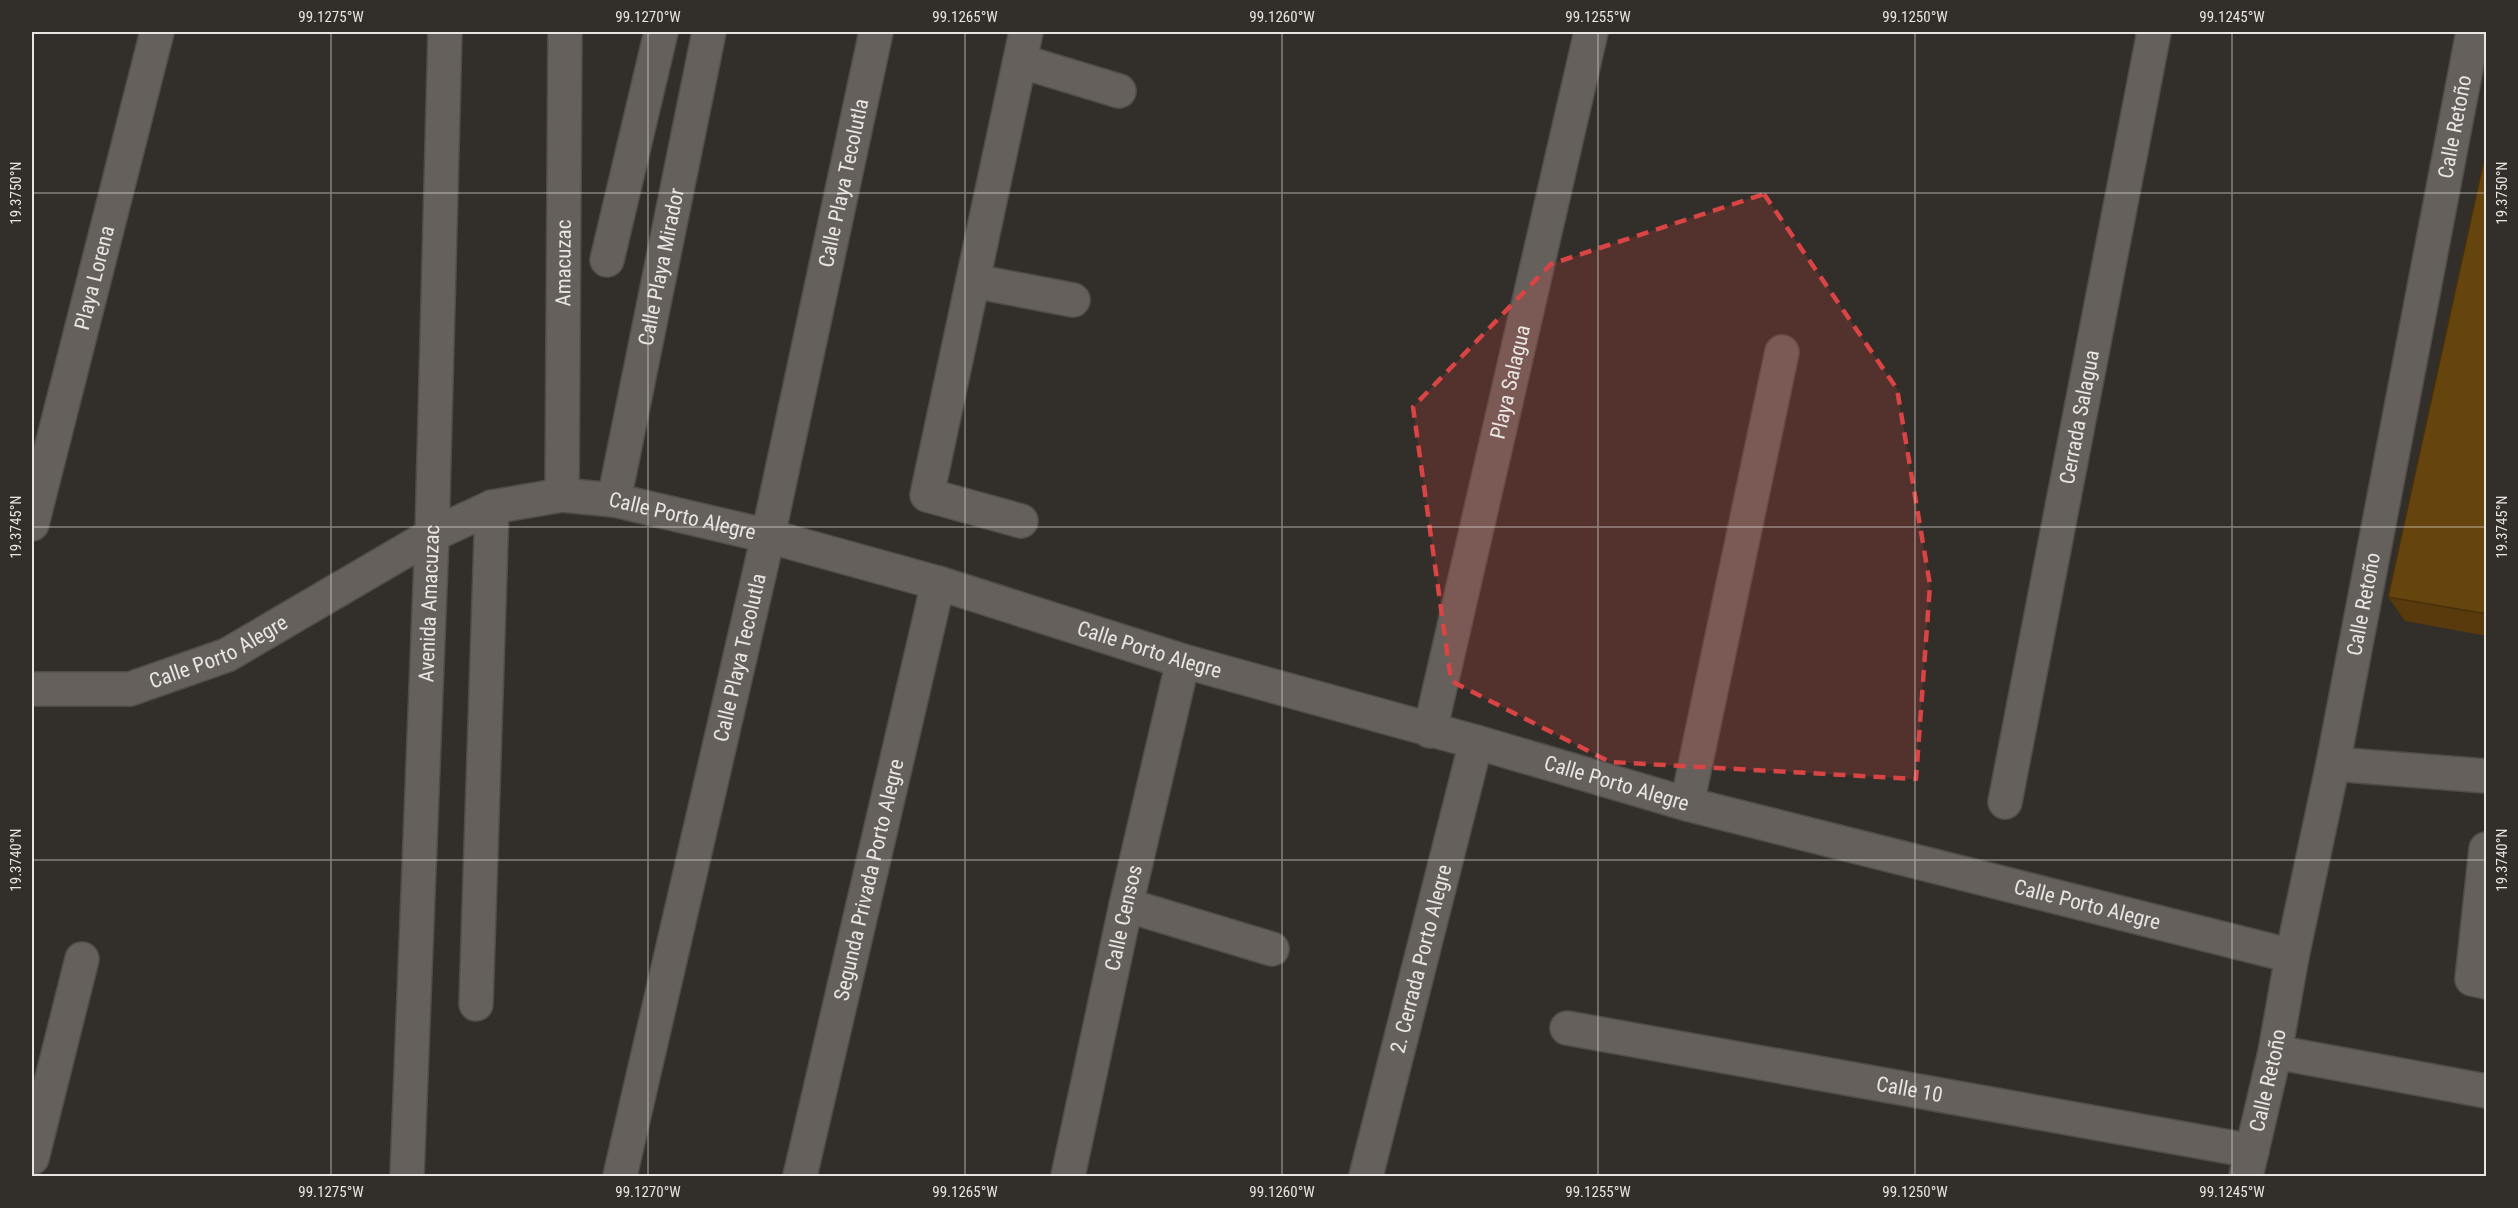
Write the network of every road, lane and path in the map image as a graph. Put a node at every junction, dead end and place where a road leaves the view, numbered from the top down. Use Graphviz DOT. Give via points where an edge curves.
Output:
graph roads {
  1 [pos="157,32"];
  2 [pos="445,32"];
  3 [pos="565,32"];
  4 [pos="661,32"];
  5 [pos="709,32"];
  6 [pos="876,32"];
  7 [pos="1591,32"];
  8 [pos="2154,32"];
  9 [pos="2473,32"];
  10 [pos="1023,46"];
  11 [pos="1119,91"];
  12 [pos="607,260"];
  13 [pos="973,281"];
  14 [pos="1073,300"];
  15 [pos="1782,352"];
  16 [pos="562,495"];
  17 [pos="614,500"];
  18 [pos="492,507"];
  19 [pos="1021,521"];
  20 [pos="32,524"];
  21 [pos="432,535"];
  22 [pos="768,536"];
  23 [pos="938,583"];
  24 [pos="1184,661"];
  25 [pos="32,689"];
  26 [pos="1430,731"];
  27 [pos="1476,742"];
  28 [pos="2333,764"];
  29 [pos="2487,776"];
  30 [pos="2005,802"];
  31 [pos="1687,804"];
  32 [pos="2487,849"];
  33 [pos="1126,905"];
  34 [pos="1272,949"];
  35 [pos="2292,956"];
  36 [pos="82,959"];
  37 [pos="2487,982"];
  38 [pos="476,1004"];
  39 [pos="1567,1028"];
  40 [pos="2275,1052"];
  41 [pos="2487,1091"];
  42 [pos="32,1158"];
  43 [pos="2249,1164"];
  44 [pos="407,1176"];
  45 [pos="620,1176"];
  46 [pos="800,1176"];
  47 [pos="1068,1176"];
  48 [pos="1366,1176"];
  1 -- 20 [label="street, Playa Lorena"];
  2 -- 21 [label="street, Avenida Amacuzac"];
  3 -- 16 [label="street, Amacuzac"];
  4 -- 12 [label="street"];
  5 -- 17 [label="street, Calle Playa Mirador"];
  6 -- 22 [label="street, Calle Playa Tecolutla"];
  7 -- 26 [label="street, Playa Salagua"];
  8 -- 30 [label="street, Cerrada Salagua"];
  9 -- 28 [label="street, Calle Retoño"];
  10 -- 11 [label="street"];
  10 -- 13 [label="street"];
  13 -- 14 [label="street"];
  13 -- 19 [label="street" via="927,495"];
  15 -- 31 [label="street"];
  16 -- 17 [label="street, Calle Porto Alegre"];
  16 -- 18 [label="street, Calle Porto Alegre"];
  17 -- 22 [label="street, Calle Porto Alegre"];
  18 -- 21 [label="street, Calle Porto Alegre"];
  18 -- 38 [label="street"];
  21 -- 25 [label="street, Calle Porto Alegre" via="227,655 130,689"];
  21 -- 44 [label="street, Avenida Amacuzac"];
  22 -- 23 [label="street, Calle Porto Alegre"];
  22 -- 45 [label="street, Calle Playa Tecolutla"];
  23 -- 24 [label="street, Calle Porto Alegre"];
  23 -- 46 [label="street, Segunda Privada Porto Alegre"];
  24 -- 26 [label="street, Calle Porto Alegre"];
  24 -- 33 [label="street, Calle Censos"];
  26 -- 27 [label="street, Calle Porto Alegre"];
  27 -- 31 [label="street, Calle Porto Alegre"];
  27 -- 48 [label="street, 2. Cerrada Porto Alegre"];
  28 -- 29 [label="street"];
  28 -- 35 [label="street, Calle Retoño"];
  31 -- 35 [label="street, Calle Porto Alegre"];
  32 -- 37 [label="street" via="2472,979"];
  33 -- 34 [label="street"];
  33 -- 47 [label="street, Calle Censos"];
  35 -- 40 [label="street, Calle Retoño"];
  36 -- 42 [label="street"];
  39 -- 43 [label="street, Calle 10"];
  40 -- 41 [label="street"];
  40 -- 43 [label="street, Calle Retoño"];
}
